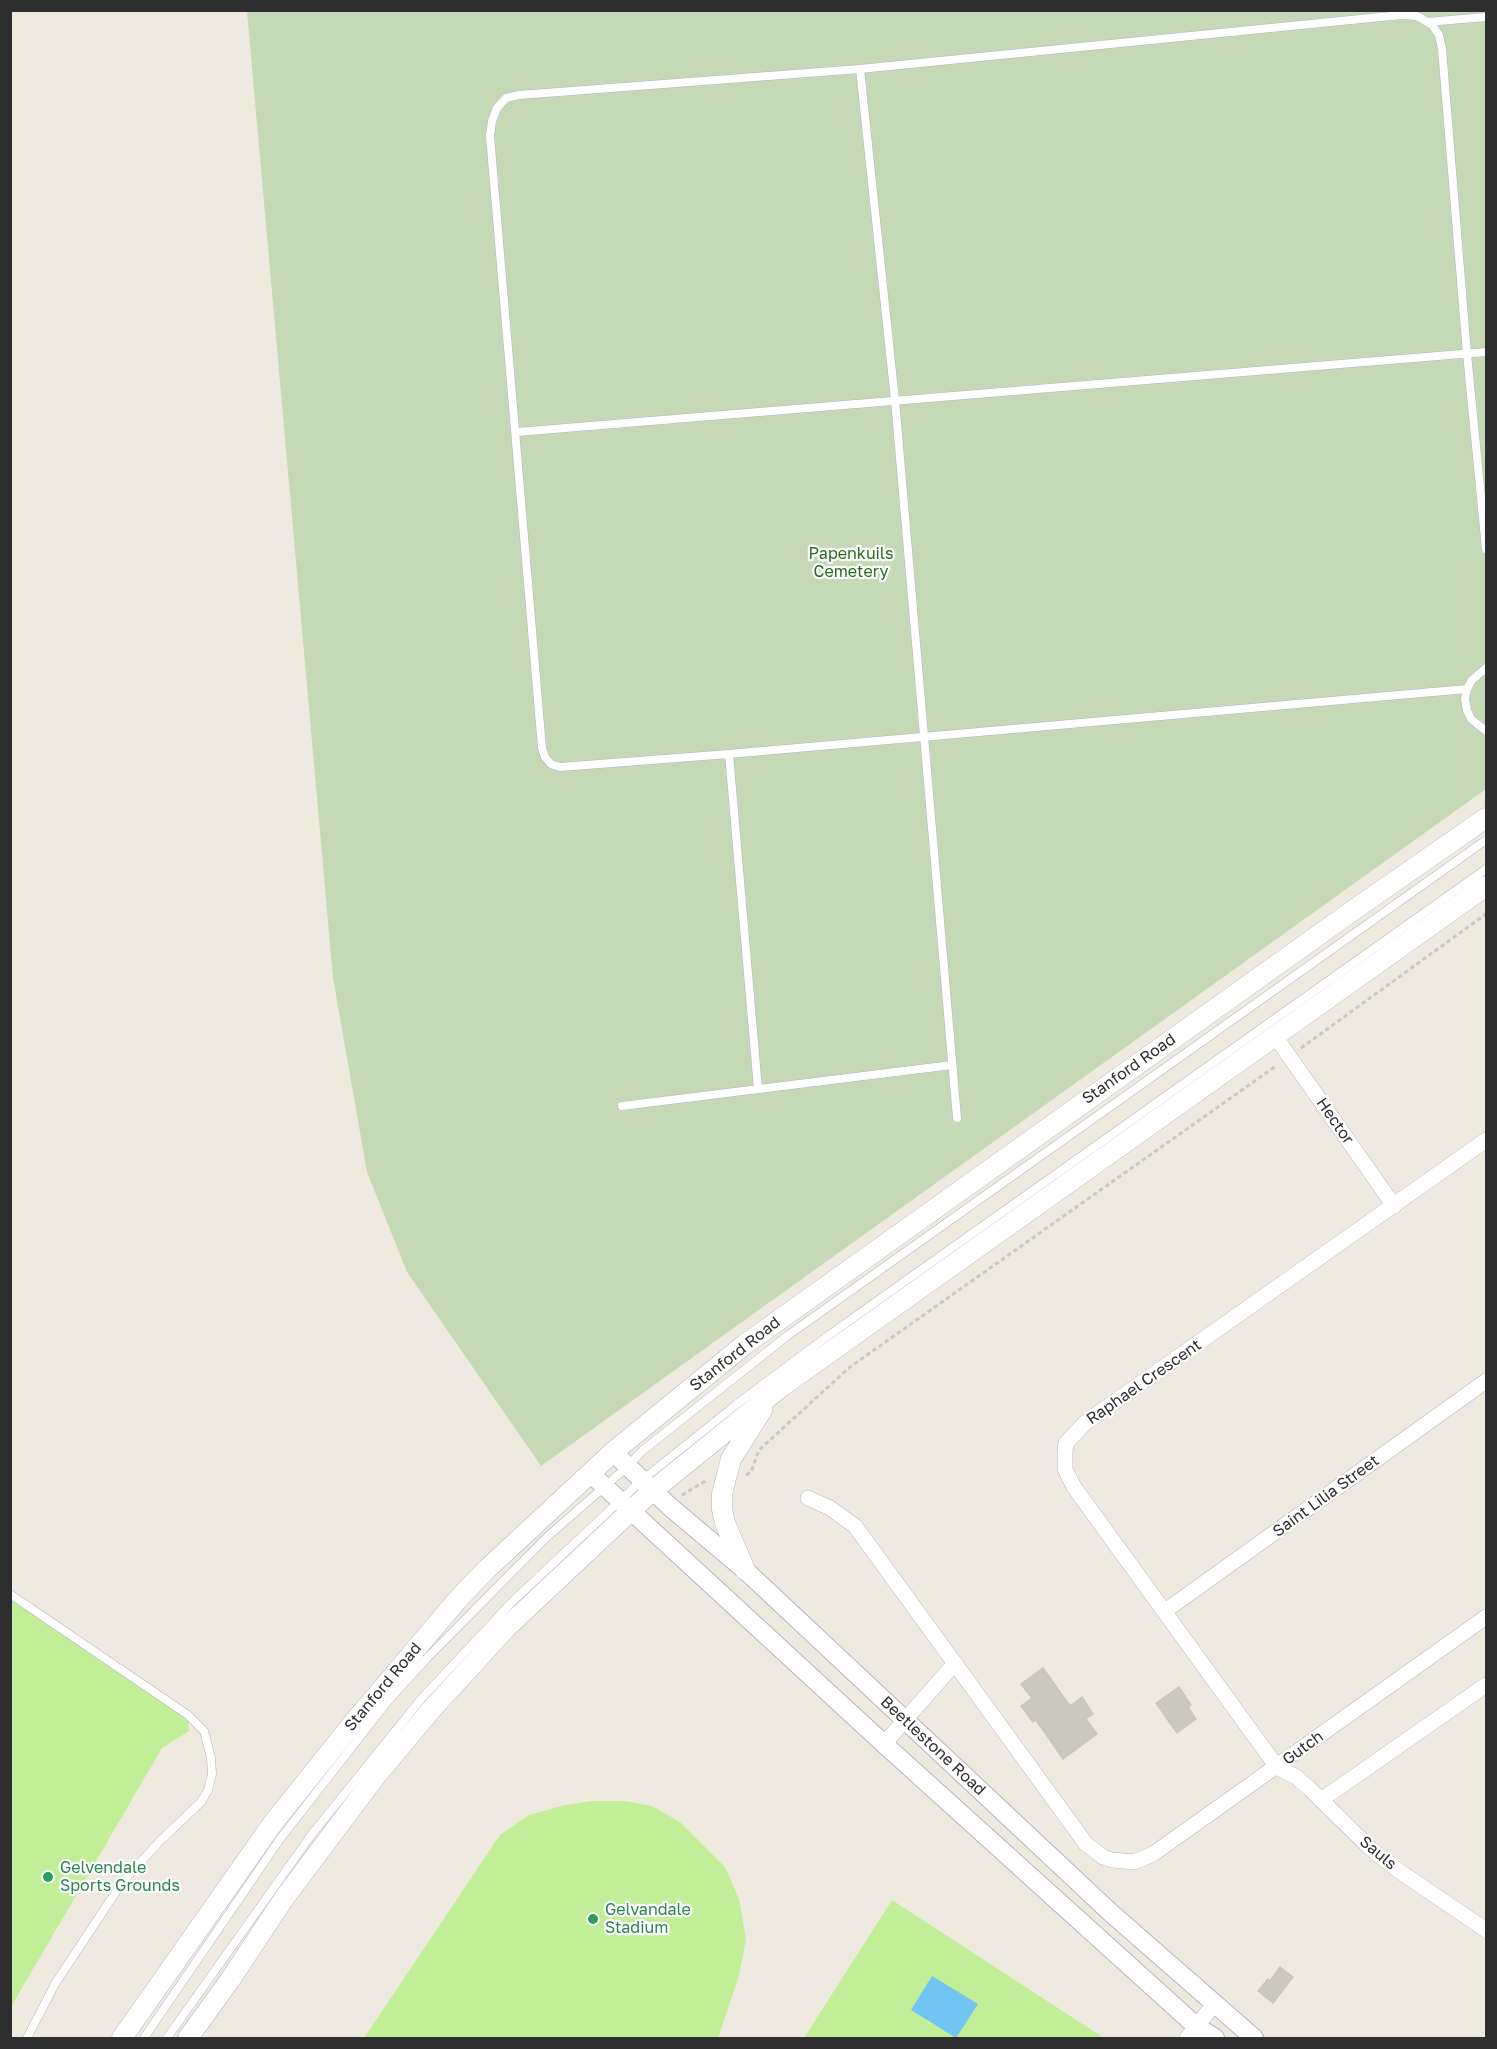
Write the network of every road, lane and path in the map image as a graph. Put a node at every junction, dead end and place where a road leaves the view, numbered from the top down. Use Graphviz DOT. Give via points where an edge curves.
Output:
graph roads {
  1 [pos="1486,17"];
  2 [pos="1427,22"];
  3 [pos="860,69"];
  4 [pos="1486,352"];
  5 [pos="1467,354"];
  6 [pos="895,400"];
  7 [pos="517,432"];
  8 [pos="1486,549"];
  9 [pos="1486,668"];
  10 [pos="1467,689"];
  11 [pos="1486,731"];
  12 [pos="924,736"];
  13 [pos="729,754"];
  14 [pos="1486,818"];
  15 [pos="1486,840"];
  16 [pos="1486,869"];
  17 [pos="1486,886"];
  18 [pos="1486,914"];
  19 [pos="1275,1036"];
  20 [pos="1290,1057"];
  21 [pos="952,1065"];
  22 [pos="758,1089"];
  23 [pos="622,1106"];
  24 [pos="957,1118"];
  25 [pos="1486,1140"];
  26 [pos="1394,1206"];
  27 [pos="1486,1381"];
  28 [pos="781,1387"];
  29 [pos="613,1452"];
  30 [pos="627,1467"];
  31 [pos="725,1479"];
  32 [pos="597,1480"];
  33 [pos="647,1486"];
  34 [pos="808,1498"];
  35 [pos="625,1506"];
  36 [pos="745,1570"];
  37 [pos="10,1594"];
  38 [pos="1165,1611"];
  39 [pos="1486,1617"];
  40 [pos="955,1663"];
  41 [pos="1486,1684"];
  42 [pos="905,1719"];
  43 [pos="884,1744"];
  44 [pos="1277,1767"];
  45 [pos="1321,1800"];
  46 [pos="1486,1930"];
  47 [pos="1215,2003"];
  48 [pos="1192,2032"];
  49 [pos="27,2038"];
  50 [pos="122,2038"];
  51 [pos="144,2038"];
  52 [pos="167,2038"];
  53 [pos="188,2038"];
  54 [pos="1215,2038"];
  55 [pos="1254,2038"];
  1 -- 2 [label="lane"];
  2 -- 3 [label="lane" via="1417,16 1401,15"];
  2 -- 5 [label="lane" via="1439,35 1442,49"];
  3 -- 6 [label="lane"];
  3 -- 7 [label="lane" via="519,95 501,103 490,136"];
  4 -- 5 [label="lane"];
  5 -- 6 [label="lane"];
  5 -- 8 [label="lane"];
  6 -- 7 [label="lane"];
  6 -- 12 [label="lane"];
  7 -- 13 [label="lane" via="545,757 550,764 561,767"];
  9 -- 10 [label="lane"];
  10 -- 11 [label="lane" via="1467,710"];
  10 -- 12 [label="lane"];
  12 -- 13 [label="lane"];
  12 -- 21 [label="lane"];
  13 -- 22 [label="lane"];
  14 -- 29 [label="main road, Stanford Road" via="744,1345"];
  15 -- 30 [label="lane" via="787,1336"];
  16 -- 33 [label="lane" via="832,1333 737,1404"];
  17 -- 19 [label="main road"];
  18 -- 20 [label="path"];
  19 -- 20 [label="street, Hector"];
  19 -- 28 [label="main road"];
  20 -- 26 [label="street, Hector"];
  20 -- 31 [label="path" via="850,1366 759,1450 750,1474"];
  21 -- 22 [label="lane"];
  21 -- 24 [label="lane"];
  22 -- 23 [label="lane"];
  25 -- 26 [label="street, Raphael Crescent"];
  26 -- 38 [label="street, Raphael Crescent" via="1086,1422 1066,1443 1065,1469 1074,1487"];
  27 -- 38 [label="street, Saint Lilia Street"];
  28 -- 31 [label="main road" via="742,1439"];
  28 -- 33 [label="main road"];
  29 -- 30 [label="street, Beetlestone Road"];
  29 -- 32 [label="main road, Stanford Road"];
  30 -- 32 [label="lane"];
  30 -- 33 [label="street, Beetlestone Road"];
  31 -- 36 [label="main road" via="725,1523"];
  32 -- 35 [label="street, Beetlestone Road"];
  32 -- 50 [label="main road, Stanford Road" via="487,1569 459,1598 273,1823"];
  32 -- 51 [label="lane" via="570,1516 387,1702 280,1839"];
  33 -- 35 [label="main road"];
  33 -- 36 [label="street, Beetlestone Road"];
  34 -- 40 [label="street" via="855,1526"];
  35 -- 43 [label="street, Beetlestone Road"];
  35 -- 52 [label="lane" via="506,1608 422,1698 312,1834"];
  35 -- 53 [label="main road" via="507,1627 375,1777 285,1897"];
  36 -- 42 [label="street, Beetlestone Road"];
  37 -- 49 [label="lane" via="188,1715 204,1731 212,1774 201,1802 123,1881 54,1984"];
  38 -- 44 [label="street, Raphael Crescent"];
  39 -- 44 [label="street, Gutch"];
  40 -- 42 [label="street"];
  40 -- 44 [label="street, Gutch" via="1086,1844 1112,1860 1134,1862 1153,1854"];
  41 -- 45 [label="street"];
  42 -- 43 [label="street"];
  42 -- 47 [label="street, Beetlestone Road" via="1111,1913"];
  43 -- 48 [label="street, Beetlestone Road"];
  44 -- 45 [label="street, Sauls" via="1296,1777"];
  45 -- 46 [label="street, Sauls" via="1370,1848"];
  47 -- 48 [label="street"];
  47 -- 55 [label="street, Beetlestone Road"];
  48 -- 54 [label="street, Beetlestone Road"];
}
